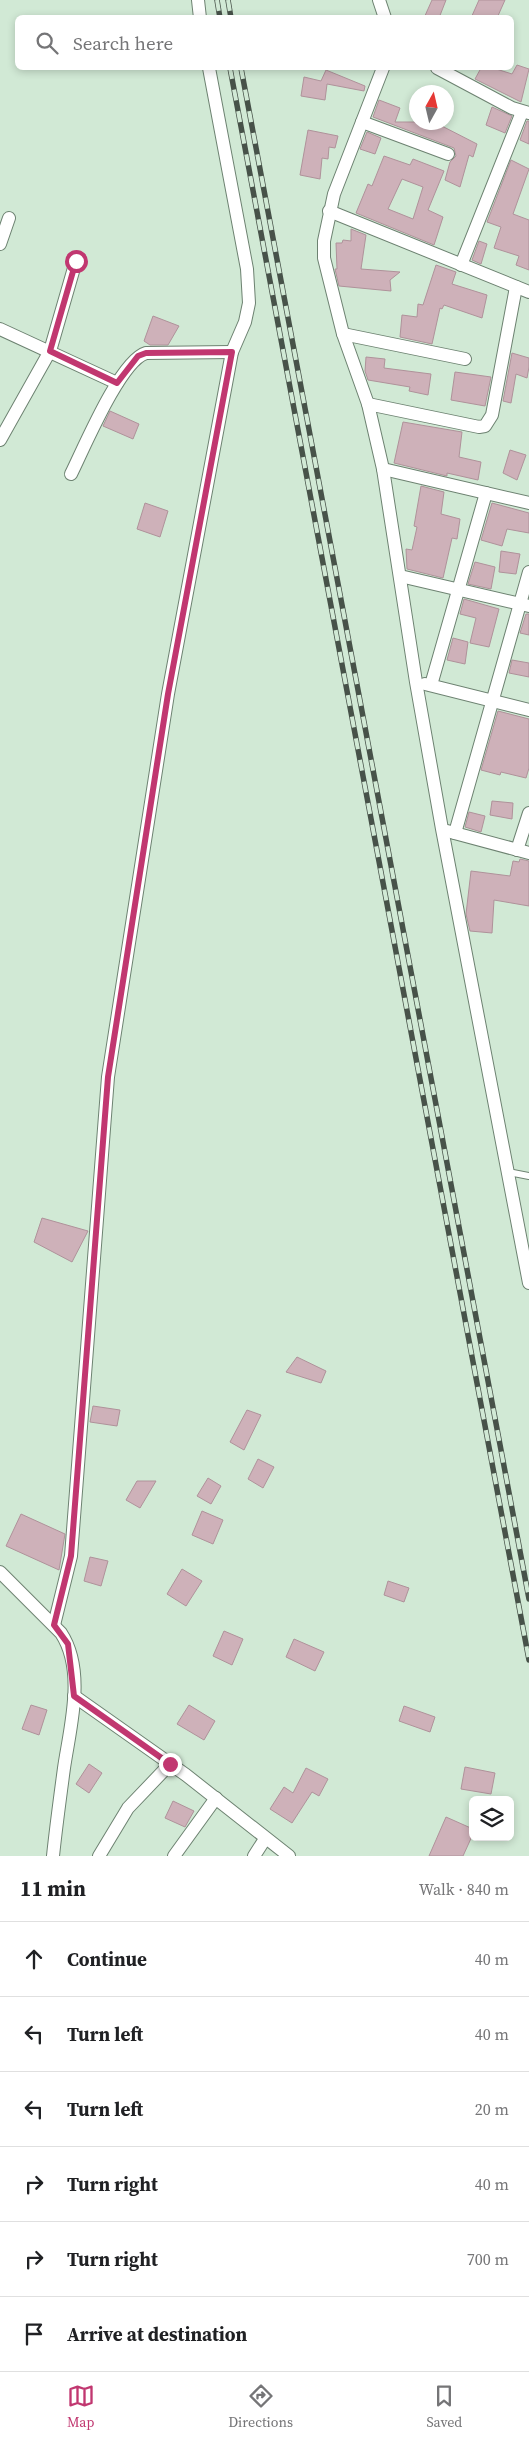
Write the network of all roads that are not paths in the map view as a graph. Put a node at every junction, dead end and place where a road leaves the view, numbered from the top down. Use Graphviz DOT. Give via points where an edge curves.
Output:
graph roads {
  1 [pos="198,0"];
  2 [pos="379,0"];
  3 [pos="200,15"];
  4 [pos="384,15"];
  5 [pos="209,70"];
  6 [pos="382,70"];
  7 [pos="441,70"];
  8 [pos="526,112"];
  9 [pos="362,122"];
  10 [pos="448,154"];
  11 [pos="329,211"];
  12 [pos="9,218"];
  13 [pos="0,244"];
  14 [pos="76,261"];
  15 [pos="461,265"];
  16 [pos="516,287"];
  17 [pos="529,292"];
  18 [pos="0,330"];
  19 [pos="344,334"];
  20 [pos="50,351"];
  21 [pos="232,352"];
  22 [pos="465,359"];
  23 [pos="117,383"];
  24 [pos="368,404"];
  25 [pos="0,440"];
  26 [pos="383,469"];
  27 [pos="71,474"];
  28 [pos="486,493"];
  29 [pos="529,503"];
  30 [pos="529,572"];
  31 [pos="400,576"];
  32 [pos="459,590"];
  33 [pos="524,605"];
  34 [pos="416,682"];
  35 [pos="431,686"];
  36 [pos="492,701"];
  37 [pos="529,710"];
  38 [pos="529,813"];
  39 [pos="442,829"];
  40 [pos="455,833"];
  41 [pos="523,852"];
  42 [pos="508,1172"];
  43 [pos="529,1176"];
  44 [pos="529,1284"];
  45 [pos="0,1572"];
  46 [pos="54,1625"];
  47 [pos="74,1696"];
  48 [pos="170,1764"];
  49 [pos="216,1798"];
  50 [pos="265,1839"];
  51 [pos="53,1856"];
  52 [pos="98,1856"];
  53 [pos="174,1856"];
  54 [pos="254,1856"];
  55 [pos="289,1856"];
  1 -- 3 [label="street"];
  2 -- 4 [label="street"];
  5 -- 21 [label="street" via="249,286 245,322"];
  6 -- 9 [label="street"];
  7 -- 8 [label="street"];
  8 -- 15 [label="street"];
  9 -- 10 [label="street"];
  9 -- 11 [label="street"];
  11 -- 15 [label="street"];
  11 -- 19 [label="street" via="324,258"];
  12 -- 13 [label="street"];
  14 -- 20 [label="street"];
  15 -- 16 [label="street"];
  16 -- 17 [label="street"];
  16 -- 24 [label="street" via="492,415 485,426"];
  18 -- 20 [label="street"];
  19 -- 22 [label="street"];
  19 -- 24 [label="street"];
  20 -- 23 [label="street"];
  20 -- 25 [label="street"];
  21 -- 23 [label="street" via="146,353 138,356"];
  21 -- 46 [label="street" via="168,694 108,1077 71,1556"];
  23 -- 27 [label="street"];
  24 -- 26 [label="street"];
  26 -- 28 [label="street"];
  26 -- 31 [label="street"];
  28 -- 29 [label="street"];
  28 -- 32 [label="street"];
  30 -- 33 [label="street"];
  31 -- 32 [label="street"];
  31 -- 34 [label="street"];
  32 -- 33 [label="street"];
  32 -- 35 [label="street"];
  33 -- 36 [label="street"];
  34 -- 35 [label="street"];
  34 -- 39 [label="street"];
  35 -- 36 [label="street"];
  36 -- 37 [label="street"];
  36 -- 40 [label="street"];
  38 -- 41 [label="street"];
  39 -- 40 [label="street"];
  39 -- 42 [label="street"];
  40 -- 41 [label="street"];
  42 -- 43 [label="lane"];
  42 -- 44 [label="street"];
  45 -- 46 [label="street"];
  46 -- 47 [label="street" via="68,1644"];
  47 -- 48 [label="street"];
  47 -- 51 [label="street"];
  48 -- 49 [label="street"];
  48 -- 52 [label="street" via="128,1808"];
  49 -- 50 [label="street"];
  49 -- 53 [label="street"];
  50 -- 54 [label="street"];
  50 -- 55 [label="street"];
}
